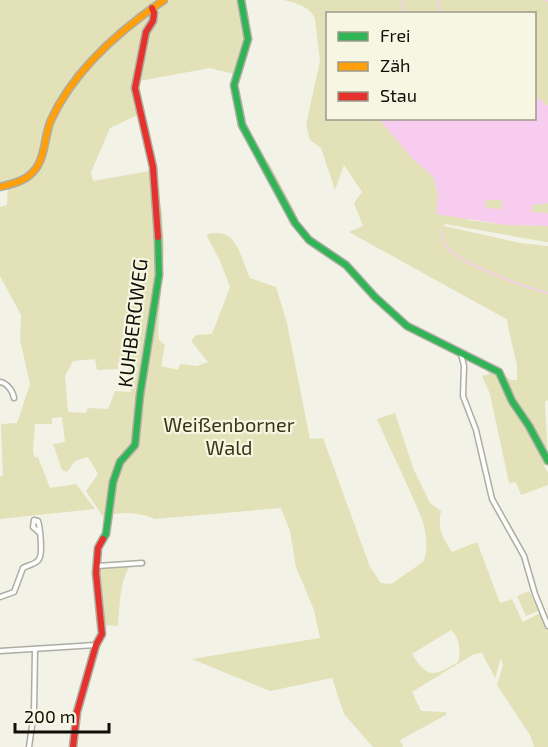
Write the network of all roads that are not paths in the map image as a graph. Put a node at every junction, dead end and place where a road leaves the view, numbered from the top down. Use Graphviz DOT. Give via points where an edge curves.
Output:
graph roads {
  1 [pos="164,0"];
  2 [pos="241,0"];
  3 [pos="152,8"];
  4 [pos="0,187"];
  5 [pos="461,354"];
  6 [pos="0,382"];
  7 [pos="14,398"];
  8 [pos="548,461"];
  9 [pos="40,533"];
  10 [pos="142,563"];
  11 [pos="97,567"];
  12 [pos="0,597"];
  13 [pos="548,626"];
  14 [pos="96,645"];
  15 [pos="35,649"];
  16 [pos="0,651"];
  17 [pos="29,747"];
  18 [pos="73,747"];
  1 -- 3 [label="street"];
  2 -- 5 [label="street" via="248,39 234,85 241,122 295,223 309,240 346,264 407,326"];
  3 -- 4 [label="street" via="86,68 66,95 51,117 32,172 20,182"];
  3 -- 11 [label="street, KUHBERGWEG" via="153,21 135,88 153,167 159,275 135,445 120,462 113,482"];
  5 -- 8 [label="street" via="499,372"];
  5 -- 13 [label="street" via="464,396 477,430 492,499 524,556"];
  6 -- 7 [label="street"];
  9 -- 12 [label="street" via="38,562 23,568 15,592"];
  10 -- 11 [label="street"];
  11 -- 14 [label="street, KUHBERGWEG" via="102,634"];
  14 -- 15 [label="street"];
  14 -- 18 [label="street, KUHBERGWEG" via="77,712"];
  15 -- 16 [label="street"];
  15 -- 17 [label="street"];
}
